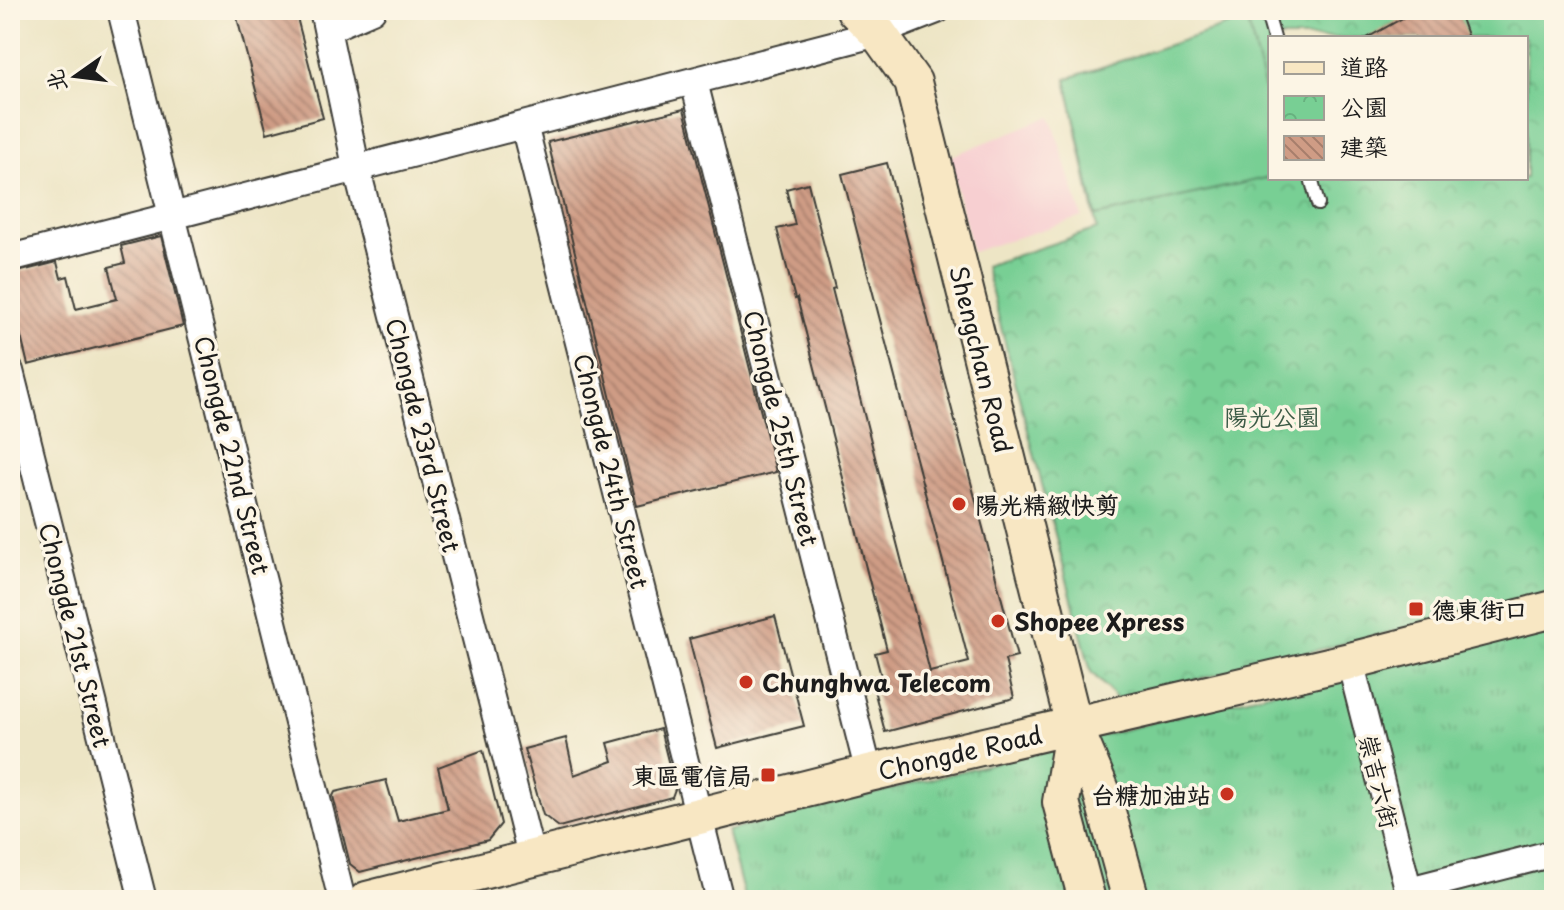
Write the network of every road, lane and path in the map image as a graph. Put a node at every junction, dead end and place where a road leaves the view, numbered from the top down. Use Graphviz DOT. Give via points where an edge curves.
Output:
graph roads {
  1 [pos="121,10"];
  2 [pos="372,10"];
  3 [pos="937,10"];
  4 [pos="1266,10"];
  5 [pos="325,20"];
  6 [pos="866,22"];
  7 [pos="1273,36"];
  8 [pos="694,82"];
  9 [pos="524,125"];
  10 [pos="356,166"];
  11 [pos="1312,180"];
  12 [pos="1318,204"];
  13 [pos="173,215"];
  14 [pos="10,258"];
  15 [pos="10,371"];
  16 [pos="1554,609"];
  17 [pos="1350,661"];
  18 [pos="1074,726"];
  19 [pos="869,773"];
  20 [pos="700,816"];
  21 [pos="1554,853"];
  22 [pos="532,859"];
  23 [pos="1410,895"];
  24 [pos="143,900"];
  25 [pos="342,900"];
  26 [pos="367,900"];
  27 [pos="720,900"];
  28 [pos="1087,900"];
  29 [pos="1131,900"];
  1 -- 13 [label="street, Chongde 22nd Street"];
  2 -- 5 [label="street"];
  3 -- 6 [label="street"];
  4 -- 7 [label="lane"];
  5 -- 10 [label="street, Chongde 23rd Street"];
  6 -- 8 [label="street"];
  6 -- 18 [label="street, Shengchan Road" via="913,82"];
  8 -- 9 [label="street"];
  8 -- 19 [label="street, Chongde 25th Street"];
  9 -- 10 [label="street"];
  9 -- 20 [label="street, Chongde 24th Street"];
  10 -- 13 [label="street"];
  10 -- 22 [label="street, Chongde 23rd Street"];
  11 -- 12 [label="lane"];
  13 -- 14 [label="street"];
  13 -- 25 [label="street, Chongde 22nd Street"];
  15 -- 24 [label="street, Chongde 21st Street"];
  16 -- 17 [label="street, Chongde Road"];
  17 -- 18 [label="street, Chongde Road"];
  17 -- 23 [label="street, 崇吉六街"];
  18 -- 19 [label="street, Chongde Road"];
  18 -- 28 [label="street, Shengchan Road" via="1061,802"];
  18 -- 29 [label="street, Shengchan Road" via="1101,790"];
  19 -- 20 [label="street, Chongde Road"];
  20 -- 22 [label="street, Chongde Road"];
  20 -- 27 [label="street, Chongde 24th Street"];
  21 -- 23 [label="street"];
  22 -- 26 [label="street, Chongde Road"];
}
